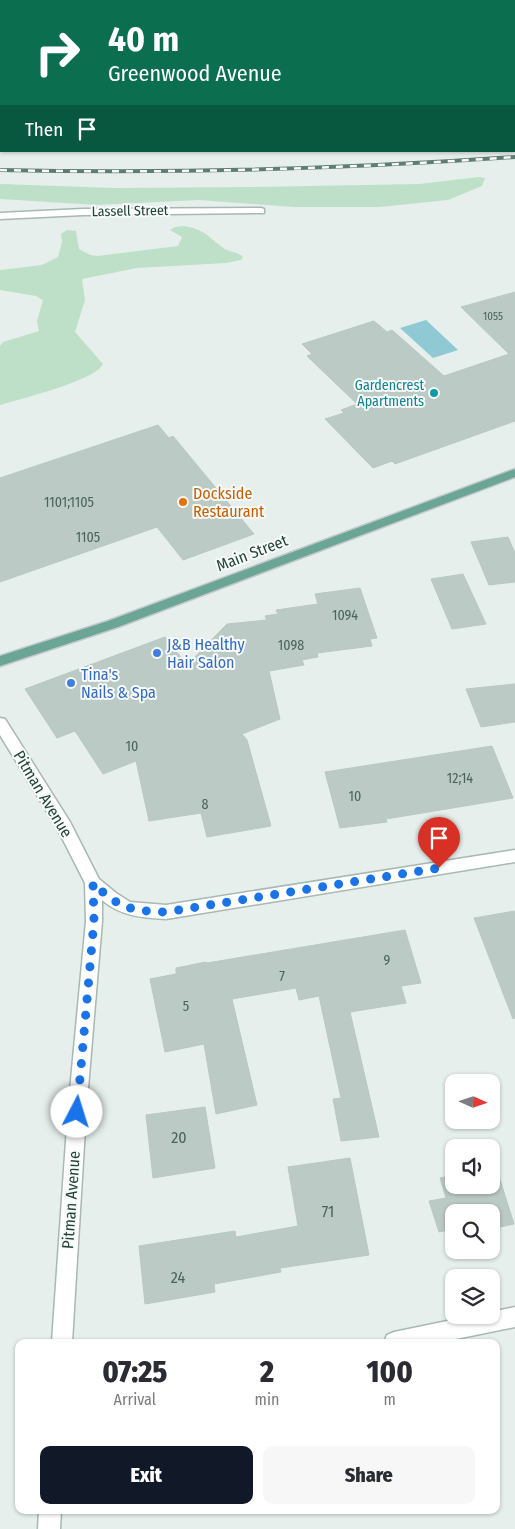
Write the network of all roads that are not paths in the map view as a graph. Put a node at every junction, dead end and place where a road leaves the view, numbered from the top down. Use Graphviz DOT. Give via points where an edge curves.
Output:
graph roads {
  1 [pos="261,211"];
  2 [pos="0,216"];
  3 [pos="515,473"];
  4 [pos="0,660"];
  5 [pos="0,723"];
  6 [pos="515,856"];
  7 [pos="93,883"];
  8 [pos="515,1317"];
  9 [pos="62,1339"];
  10 [pos="409,1339"];
  11 [pos="50,1514"];
  12 [pos="49,1529"];
  1 -- 2 [label="street, Lassell Street"];
  3 -- 4 [label="main road, Main Street" via="113,624"];
  5 -- 7 [label="street, Pitman Avenue" via="64,826"];
  6 -- 7 [label="street" via="166,912 124,907"];
  7 -- 9 [label="street, Pitman Avenue" via="94,921"];
  8 -- 10 [label="street"];
  11 -- 12 [label="street"];
}
